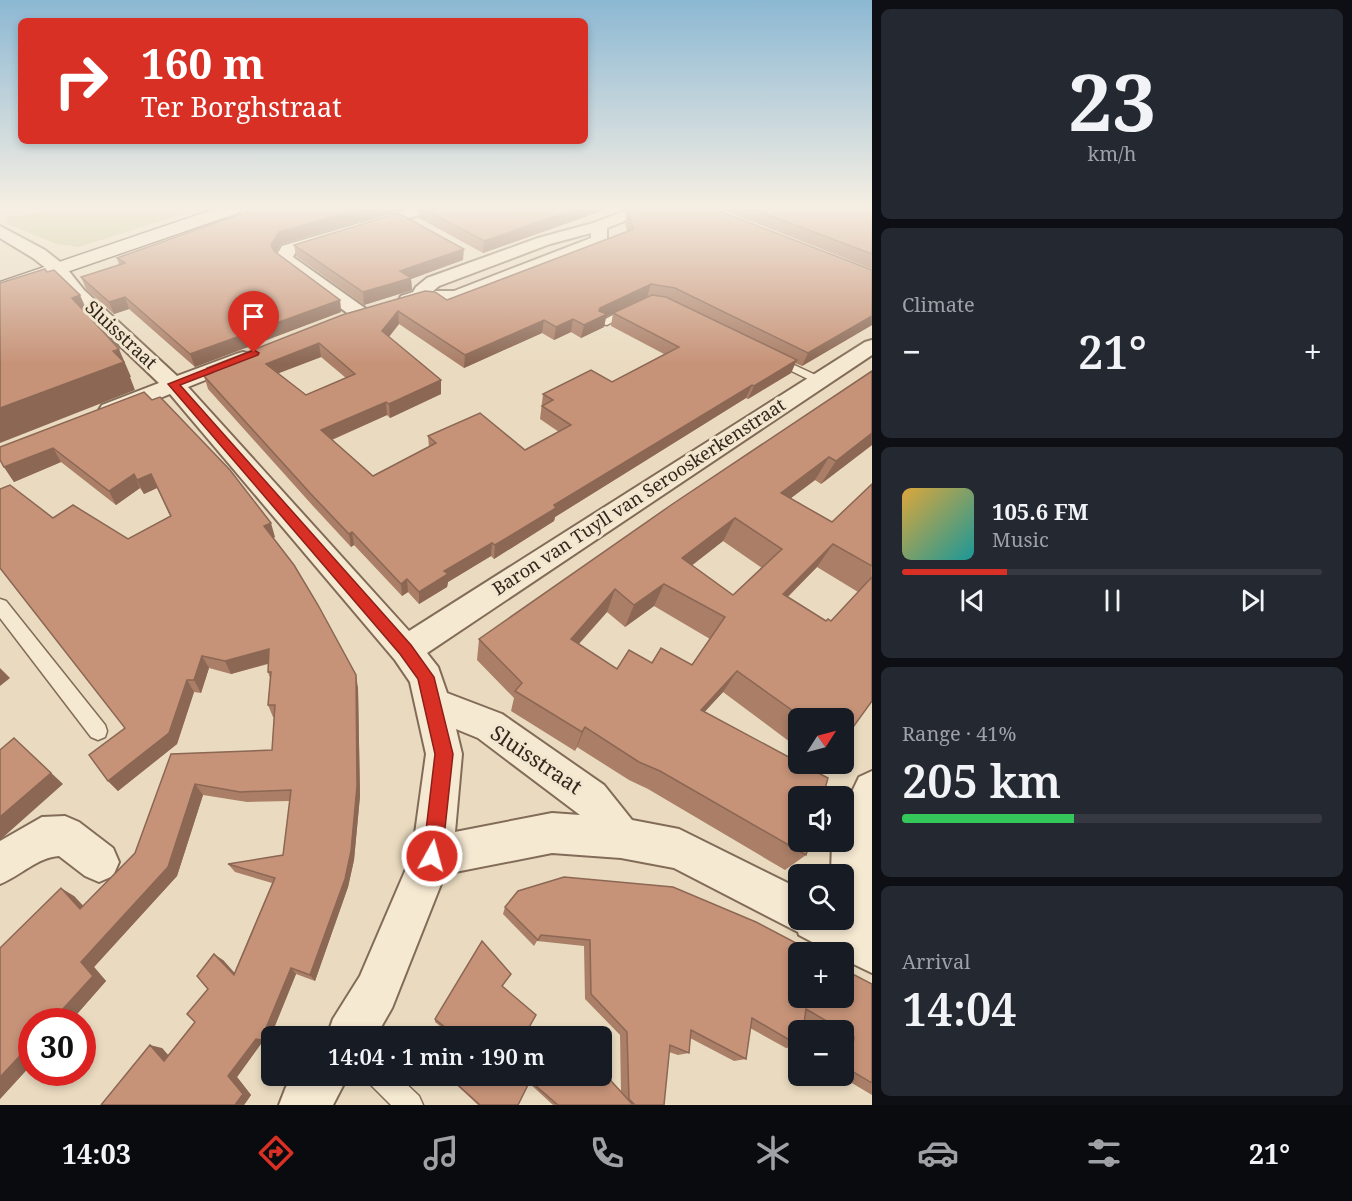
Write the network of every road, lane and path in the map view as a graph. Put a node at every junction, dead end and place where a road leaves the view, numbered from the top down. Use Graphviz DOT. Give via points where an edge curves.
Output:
graph roads {
  1 [pos="47,261"];
  2 [pos="82,261"];
  3 [pos="288,261"];
  4 [pos="481,261"];
  5 [pos="492,261"];
  6 [pos="551,261"];
  7 [pos="485,263"];
  8 [pos="58,269"];
  9 [pos="518,273"];
  10 [pos="0,289"];
  11 [pos="424,295"];
  12 [pos="638,306"];
  13 [pos="362,315"];
  14 [pos="336,322"];
  15 [pos="603,323"];
  16 [pos="872,346"];
  17 [pos="260,351"];
  18 [pos="767,355"];
  19 [pos="818,380"];
  20 [pos="173,384"];
  21 [pos="87,419"];
  22 [pos="0,606"];
  23 [pos="406,650"];
  24 [pos="433,704"];
  25 [pos="98,731"];
  26 [pos="872,790"];
  27 [pos="621,838"];
  28 [pos="432,856"];
  29 [pos="99,862"];
  30 [pos="0,864"];
  31 [pos="788,906"];
  32 [pos="845,936"];
  33 [pos="356,1026"];
  34 [pos="317,1086"];
  35 [pos="390,1086"];
  36 [pos="304,1105"];
  37 [pos="410,1105"];
  1 -- 8 [label="street, Sluisstraat"];
  2 -- 8 [label="main road"];
  3 -- 13 [label="street"];
  4 -- 7 [label="street"];
  5 -- 7 [label="street"];
  6 -- 9 [label="street"];
  7 -- 9 [label="street"];
  7 -- 11 [label="street" via="433,282 422,291"];
  8 -- 10 [label="main road"];
  8 -- 20 [label="street, Sluisstraat" via="77,294"];
  9 -- 11 [label="street" via="458,296"];
  11 -- 13 [label="street"];
  12 -- 15 [label="lane"];
  13 -- 14 [label="street"];
  16 -- 19 [label="street, Baron van Tuyll van Serooskerkenstraat"];
  17 -- 20 [label="street"];
  18 -- 19 [label="lane"];
  19 -- 23 [label="street, Baron van Tuyll van Serooskerkenstraat"];
  20 -- 21 [label="street"];
  20 -- 23 [label="street, Sluisstraat"];
  22 -- 25 [label="lane"];
  23 -- 24 [label="street, Sluisstraat" via="426,677"];
  24 -- 27 [label="street, Sluisstraat" via="490,726 591,798"];
  24 -- 28 [label="street, Sluisstraat" via="444,754"];
  26 -- 32 [label="street" via="852,836"];
  27 -- 28 [label="street" via="552,833"];
  27 -- 31 [label="street" via="680,849"];
  28 -- 33 [label="street, Sluisstraat" via="376,992"];
  29 -- 30 [label="street" via="65,836 42,837"];
  34 -- 36 [label="street"];
  35 -- 37 [label="lane"];
}
